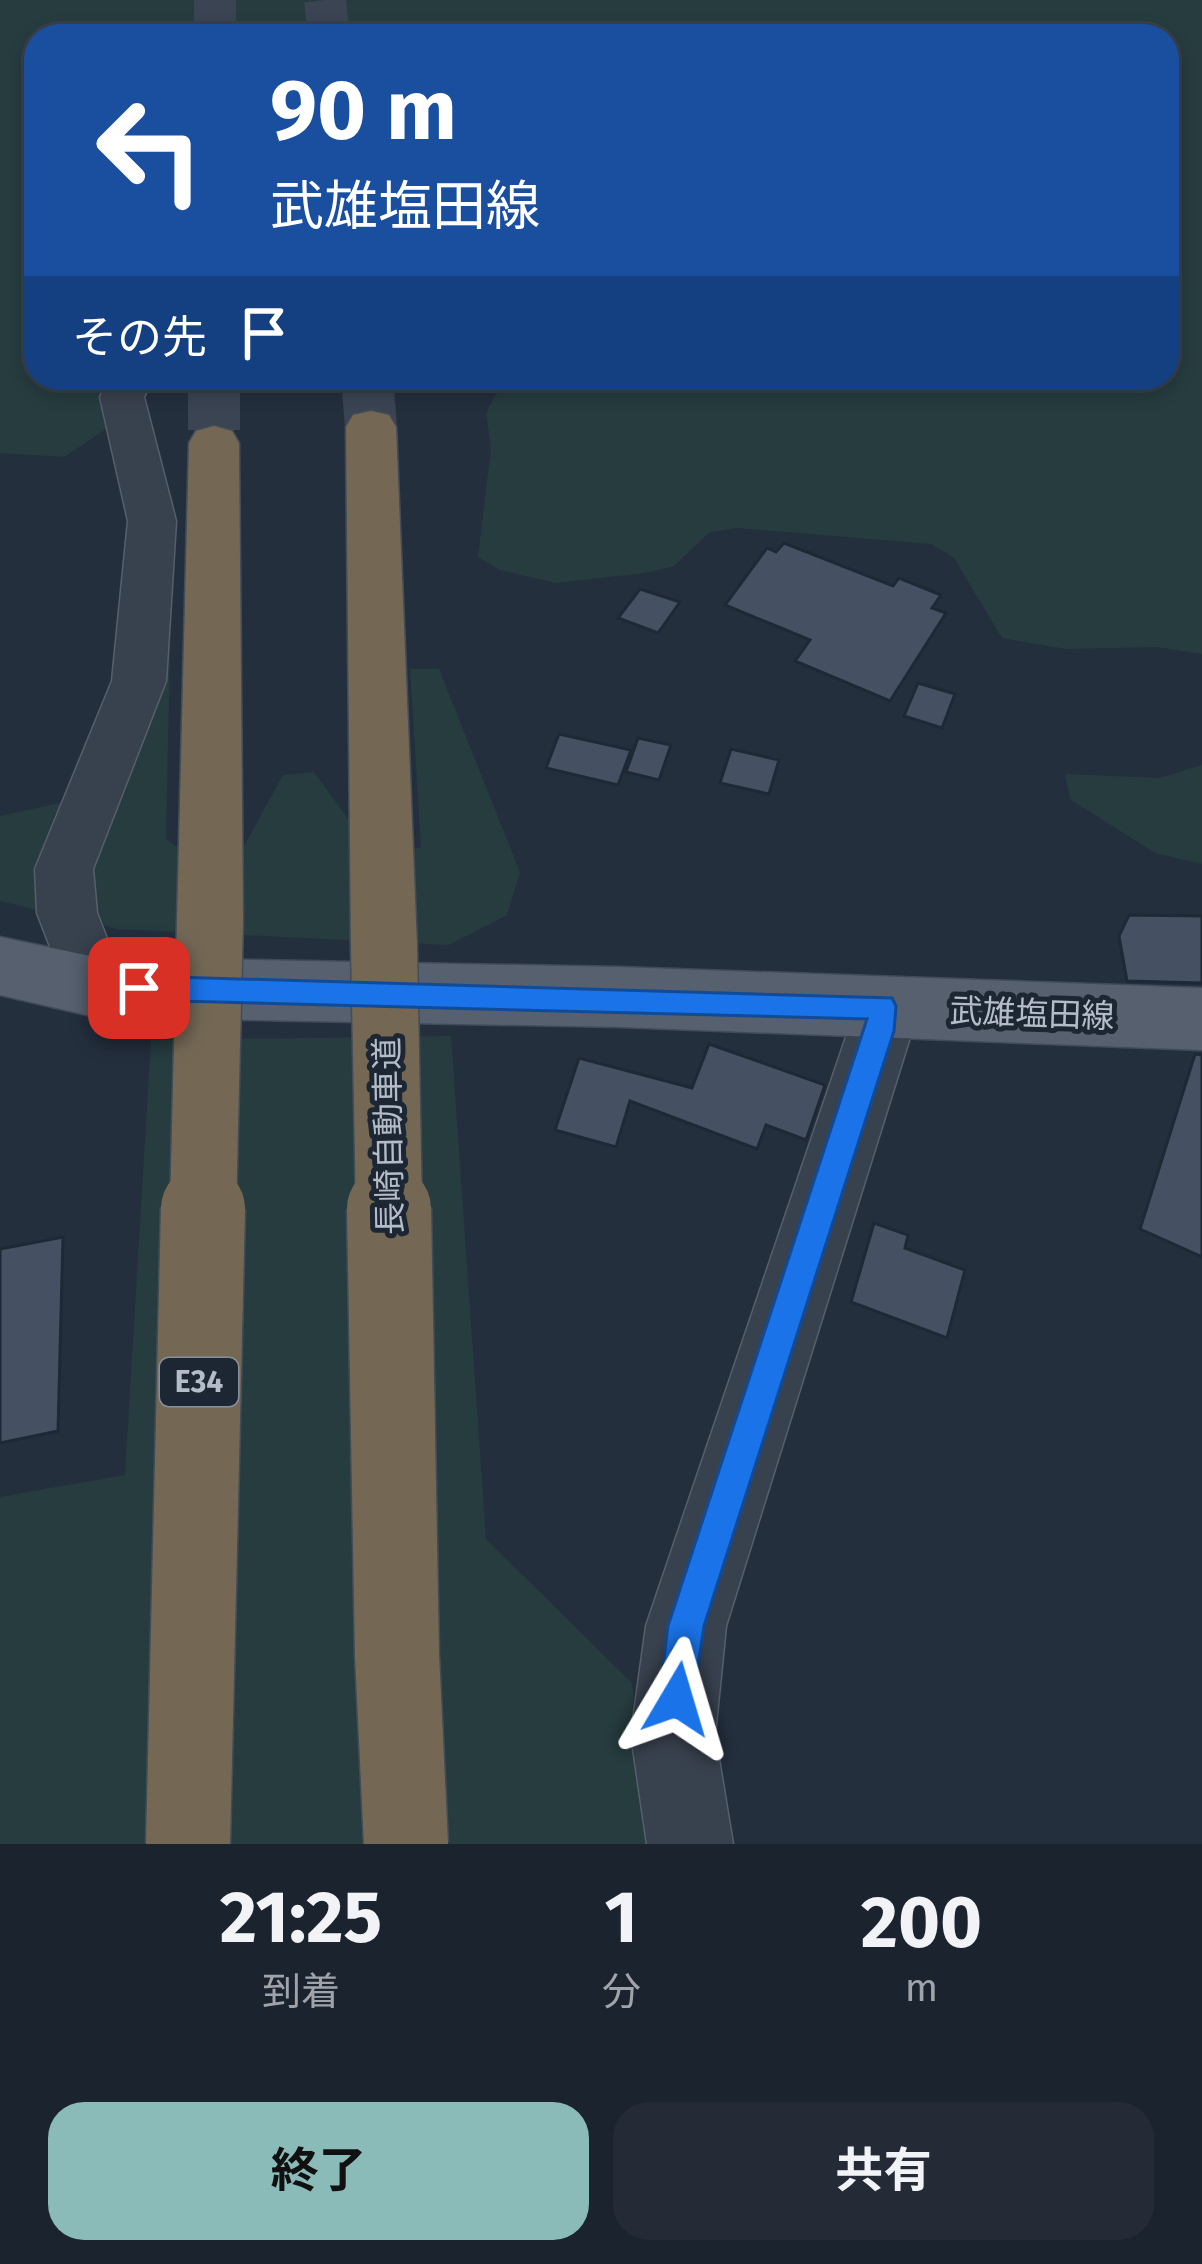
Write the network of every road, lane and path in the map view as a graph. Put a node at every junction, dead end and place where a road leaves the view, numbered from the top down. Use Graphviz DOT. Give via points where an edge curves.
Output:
graph roads {
  1 [pos="125,390"];
  2 [pos="371,427"];
  3 [pos="214,443"];
  4 [pos="0,966"];
  5 [pos="95,987"];
  6 [pos="882,1006"];
  7 [pos="1202,1019"];
  8 [pos="188,1844"];
  9 [pos="406,1844"];
  10 [pos="690,1844"];
  1 -- 5 [label="street" via="152,520 139,681 64,869 67,913"];
  2 -- 9 [label="highway, 長崎自動車道, bridge"];
  3 -- 8 [label="highway, E34, bridge"];
  4 -- 5 [label="main road, 武雄塩田線"];
  5 -- 6 [label="main road, 武雄塩田線"];
  6 -- 7 [label="main road, 武雄塩田線"];
  6 -- 10 [label="street" via="686,1626 673,1735"];
}
